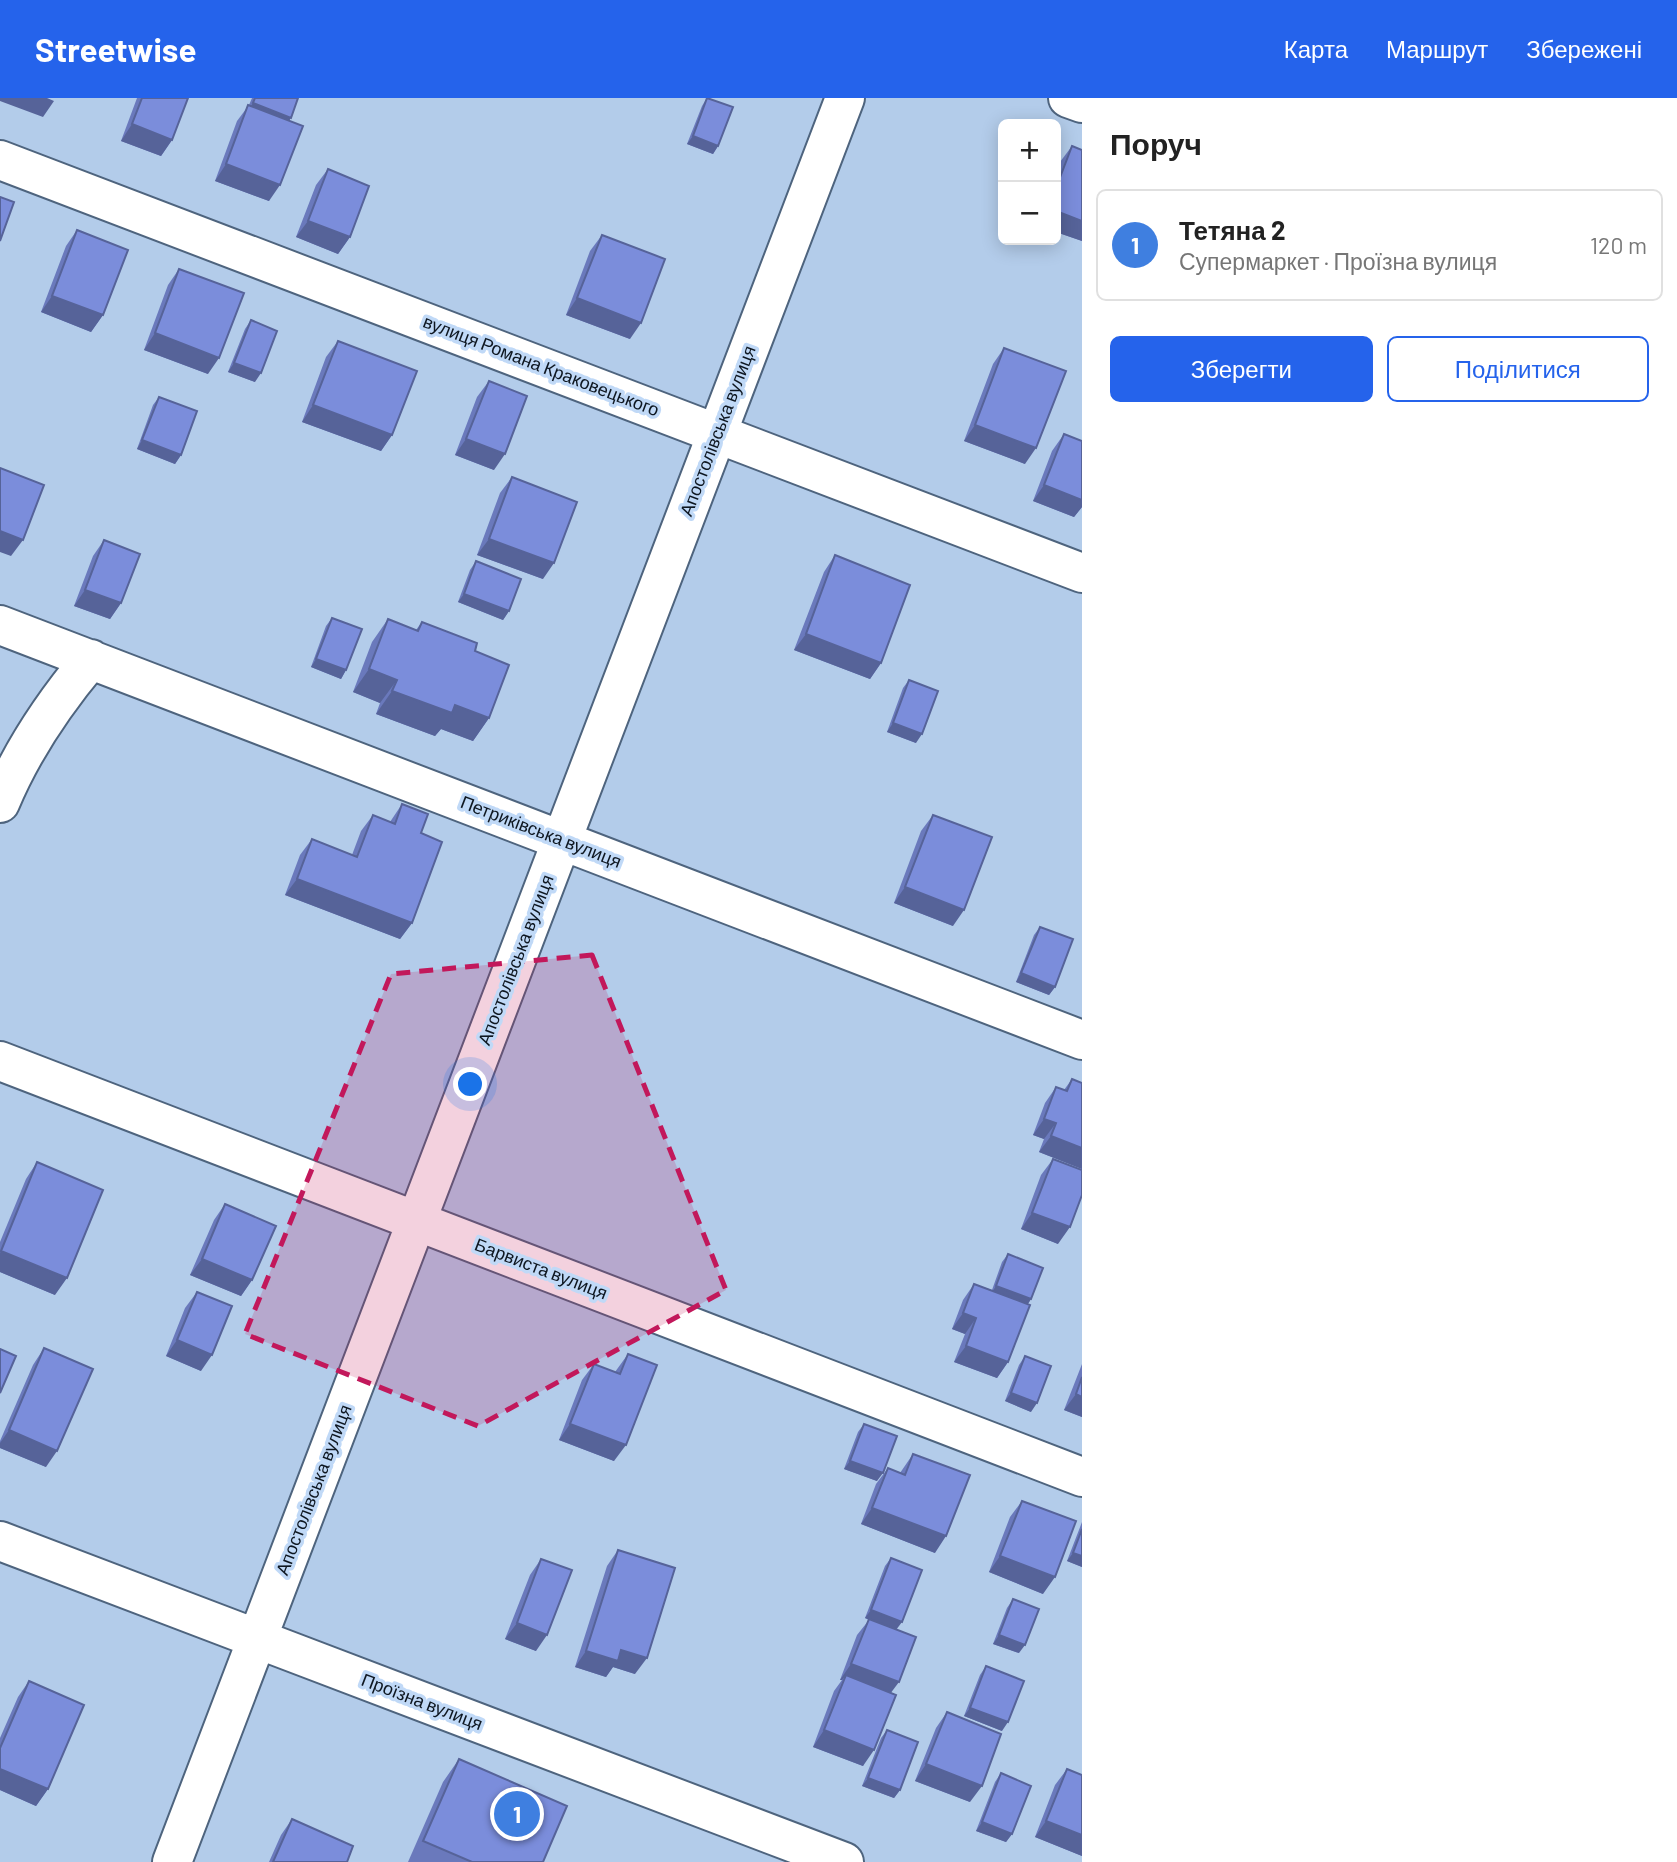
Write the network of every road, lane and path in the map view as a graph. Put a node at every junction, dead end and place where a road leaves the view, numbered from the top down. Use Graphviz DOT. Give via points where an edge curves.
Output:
graph roads {
  1 [pos="845,98"];
  2 [pos="1068,98"];
  3 [pos="1082,103"];
  4 [pos="0,160"];
  5 [pos="717,433"];
  6 [pos="1082,573"];
  7 [pos="0,625"];
  8 [pos="91,659"];
  9 [pos="0,803"];
  10 [pos="562,840"];
  11 [pos="1082,1040"];
  12 [pos="0,1061"];
  13 [pos="417,1222"];
  14 [pos="1082,1477"];
  15 [pos="0,1541"];
  16 [pos="257,1639"];
  17 [pos="172,1862"];
  18 [pos="844,1862"];
  1 -- 5 [label="street, Апостолівська вулиця"];
  2 -- 3 [label="street"];
  4 -- 5 [label="street, вулиця Романа Краковецького"];
  5 -- 6 [label="street, вулиця Романа Краковецького"];
  5 -- 10 [label="street, Апостолівська вулиця"];
  7 -- 8 [label="street, Петриківська вулиця"];
  8 -- 9 [label="street" via="50,710"];
  8 -- 10 [label="street, Петриківська вулиця"];
  10 -- 11 [label="street, Петриківська вулиця"];
  10 -- 13 [label="street, Апостолівська вулиця"];
  12 -- 13 [label="street, Барвиста вулиця"];
  13 -- 14 [label="street, Барвиста вулиця"];
  13 -- 16 [label="street, Апостолівська вулиця"];
  15 -- 16 [label="street, Проїзна вулиця"];
  16 -- 17 [label="street, Апостолівська вулиця"];
  16 -- 18 [label="street, Проїзна вулиця"];
}
